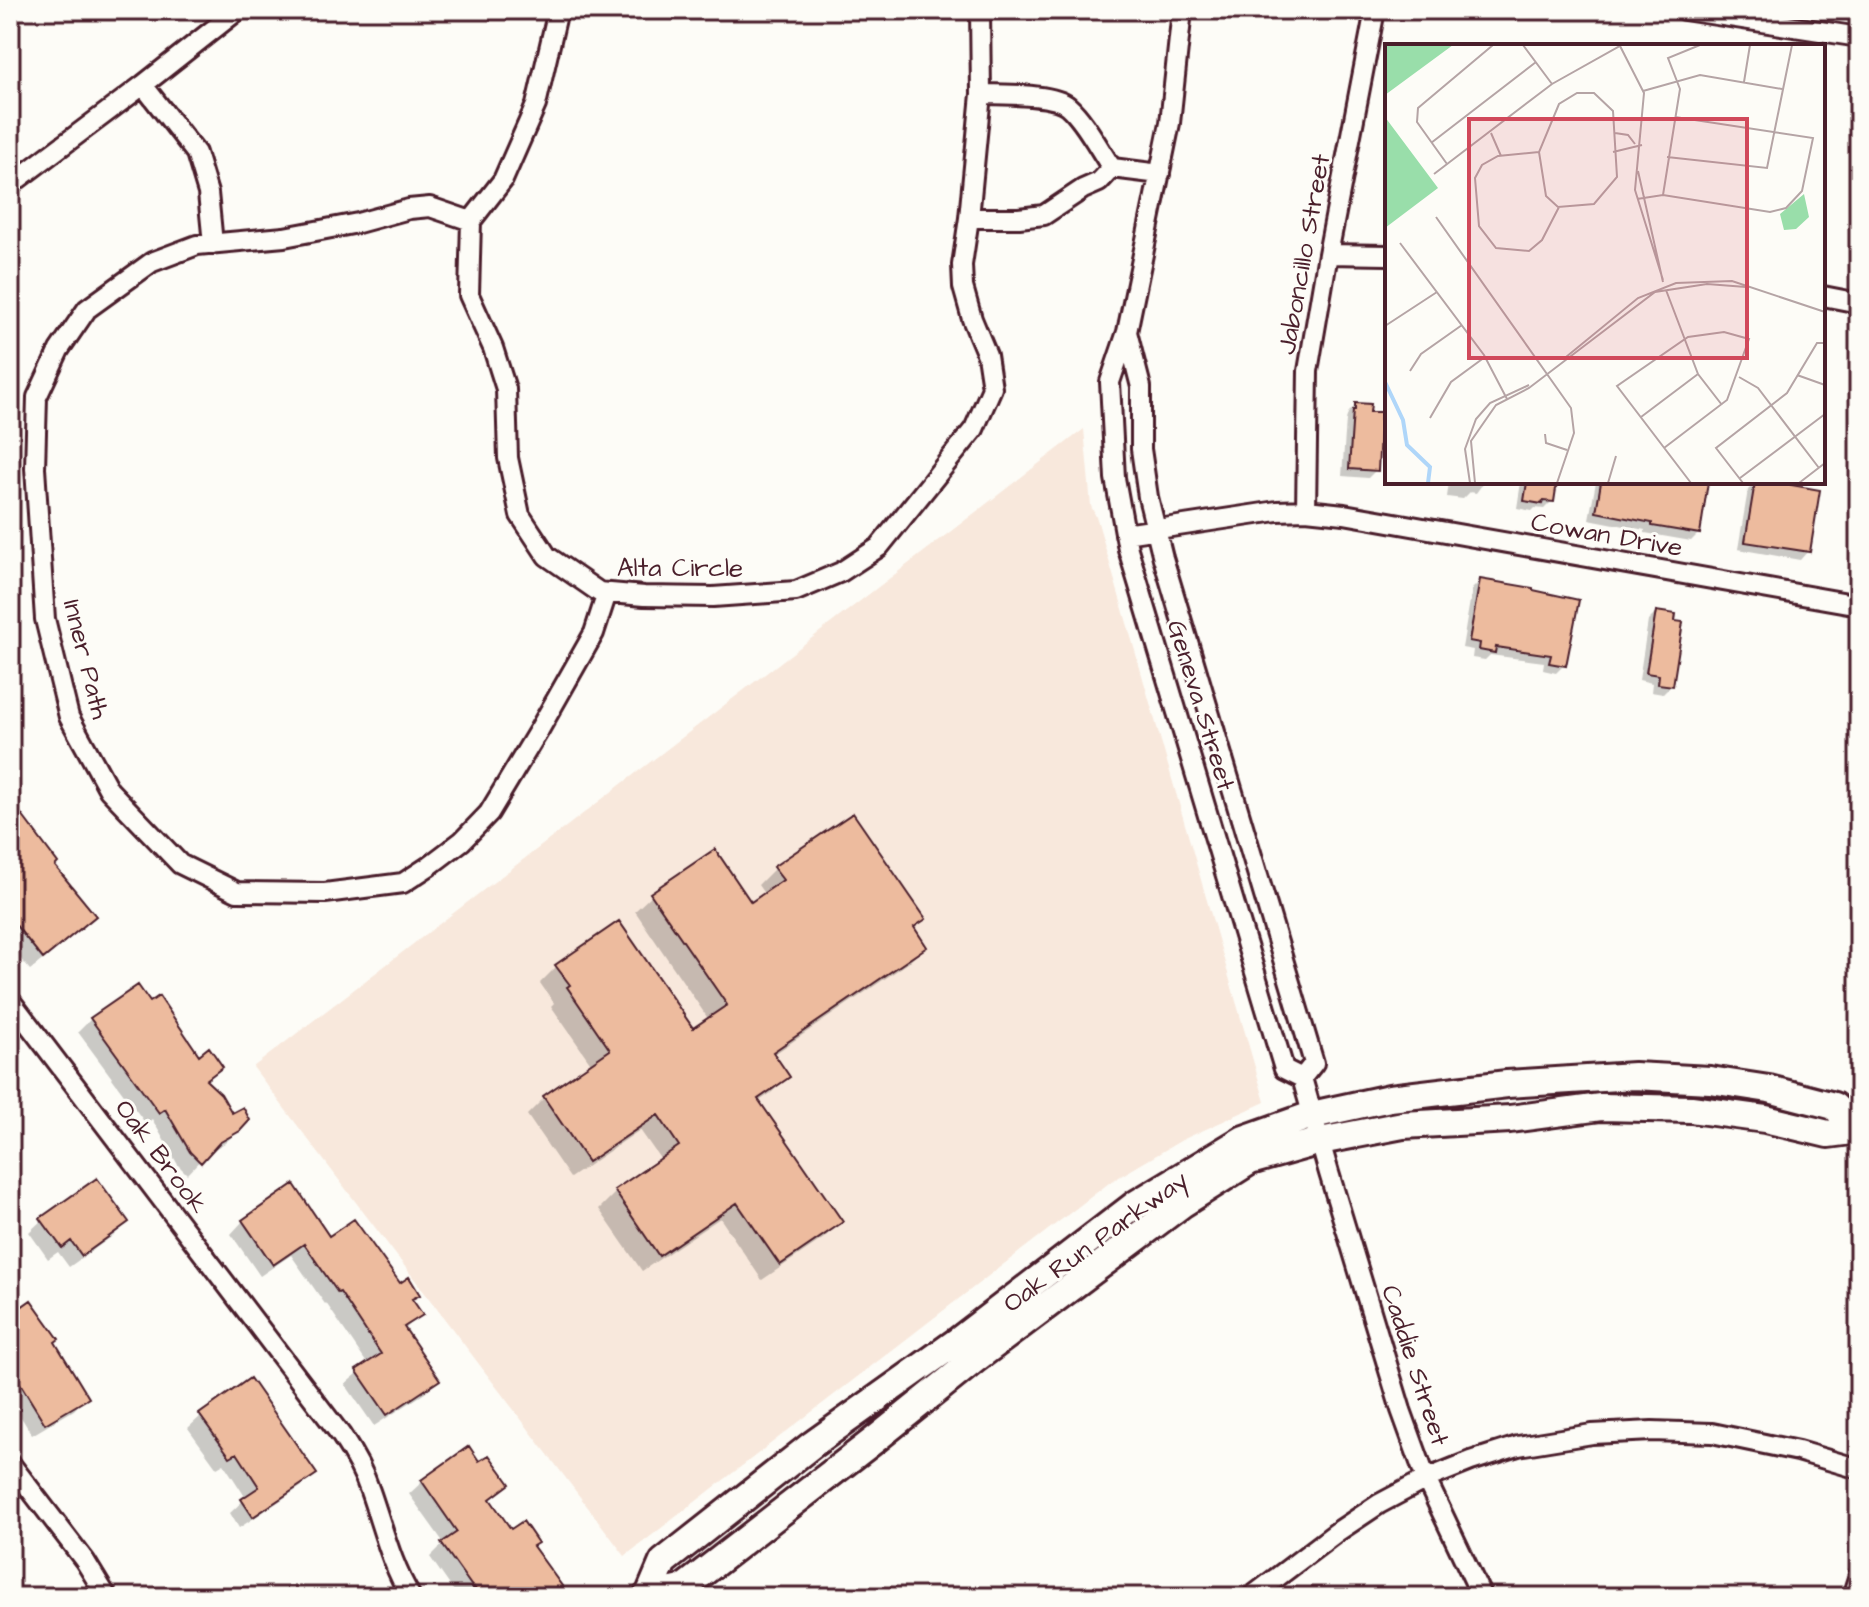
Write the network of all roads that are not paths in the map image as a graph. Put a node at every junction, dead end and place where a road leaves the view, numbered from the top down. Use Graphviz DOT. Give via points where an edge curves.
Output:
graph roads {
  1 [pos="238,10"];
  2 [pos="558,10"];
  3 [pos="980,10"];
  4 [pos="1182,10"];
  5 [pos="1375,10"];
  6 [pos="1684,10"];
  7 [pos="1859,37"];
  8 [pos="143,85"];
  9 [pos="981,94"];
  10 [pos="1112,168"];
  11 [pos="1160,174"];
  12 [pos="10,185"];
  13 [pos="969,218"];
  14 [pos="471,221"];
  15 [pos="213,244"];
  16 [pos="1328,254"];
  17 [pos="1385,255"];
  18 [pos="1825,296"];
  19 [pos="1859,303"];
  20 [pos="1127,332"];
  21 [pos="1306,510"];
  22 [pos="1156,529"];
  23 [pos="1125,534"];
  24 [pos="607,593"];
  25 [pos="1859,605"];
  26 [pos="10,1000"];
  27 [pos="1302,1078"];
  28 [pos="1312,1115"];
  29 [pos="1858,1130"];
  30 [pos="1320,1141"];
  31 [pos="966,1350"];
  32 [pos="10,1463"];
  33 [pos="1859,1469"];
  34 [pos="1426,1479"];
  35 [pos="1859,1575"];
  36 [pos="648,1596"];
  37 [pos="107,1597"];
  38 [pos="411,1597"];
  39 [pos="1251,1597"];
  40 [pos="1482,1597"];
  41 [pos="1852,1597"];
  1 -- 8 [label="street"];
  2 -- 14 [label="street" via="536,105 503,180"];
  3 -- 9 [label="street, Alta Circle"];
  4 -- 11 [label="street, Geneva Street"];
  5 -- 16 [label="street, Jaboncillo Street"];
  6 -- 7 [label="street"];
  8 -- 12 [label="street"];
  8 -- 15 [label="street" via="196,153 208,193"];
  9 -- 10 [label="street" via="1042,97 1066,104"];
  9 -- 13 [label="street, Alta Circle"];
  10 -- 11 [label="street"];
  10 -- 13 [label="street" via="1099,182 1044,215"];
  11 -- 20 [label="street, Geneva Street"];
  13 -- 24 [label="street, Alta Circle" via="963,287 987,355 992,388 974,429 879,547 841,572 796,591 713,597"];
  14 -- 15 [label="street, Inner Path" via="430,207 284,237"];
  14 -- 24 [label="street, Alta Circle" via="469,295 506,389 508,458 520,515 547,556"];
  15 -- 24 [label="street, Inner Path" via="152,262 87,309 59,350 37,397 35,468 45,619 69,717 109,790 180,864 237,892 325,893 403,883 462,841 489,813 594,633"];
  16 -- 17 [label="street"];
  16 -- 21 [label="street, Jaboncillo Street" via="1308,371"];
  18 -- 19 [label="street"];
  20 -- 22 [label="street, Geneva Street" via="1141,387 1141,449"];
  20 -- 23 [label="street, Geneva Street" via="1110,382 1115,478"];
  21 -- 22 [label="street, Cowan Drive"];
  21 -- 25 [label="street, Cowan Drive"];
  22 -- 23 [label="street, Cowan Drive"];
  22 -- 27 [label="street, Geneva Street" via="1314,1063"];
  23 -- 27 [label="street, Geneva Street" via="1284,1069"];
  26 -- 38 [label="street, Oak Brook" via="280,1338 359,1463 393,1563"];
  27 -- 28 [label="street, Geneva Street"];
  28 -- 29 [label="street, Oak Run Parkway" via="1405,1096 1634,1076 1769,1089 1834,1106"];
  28 -- 30 [label="street, Geneva Street"];
  28 -- 31 [label="street, Oak Run Parkway" via="1244,1139 1136,1204"];
  29 -- 30 [label="street, Oak Run Parkway" via="1828,1134 1691,1109 1601,1107 1403,1125"];
  30 -- 31 [label="street, Oak Run Parkway" via="1250,1161"];
  30 -- 34 [label="street, Caddie Street"];
  31 -- 36 [label="street, Oak Run Parkway" via="877,1438 682,1589"];
  32 -- 37 [label="street"];
  33 -- 34 [label="street" via="1712,1433 1652,1431 1518,1446"];
  34 -- 39 [label="street" via="1337,1532"];
  34 -- 40 [label="street, Caddie Street"];
  35 -- 41 [label="street"];
}
